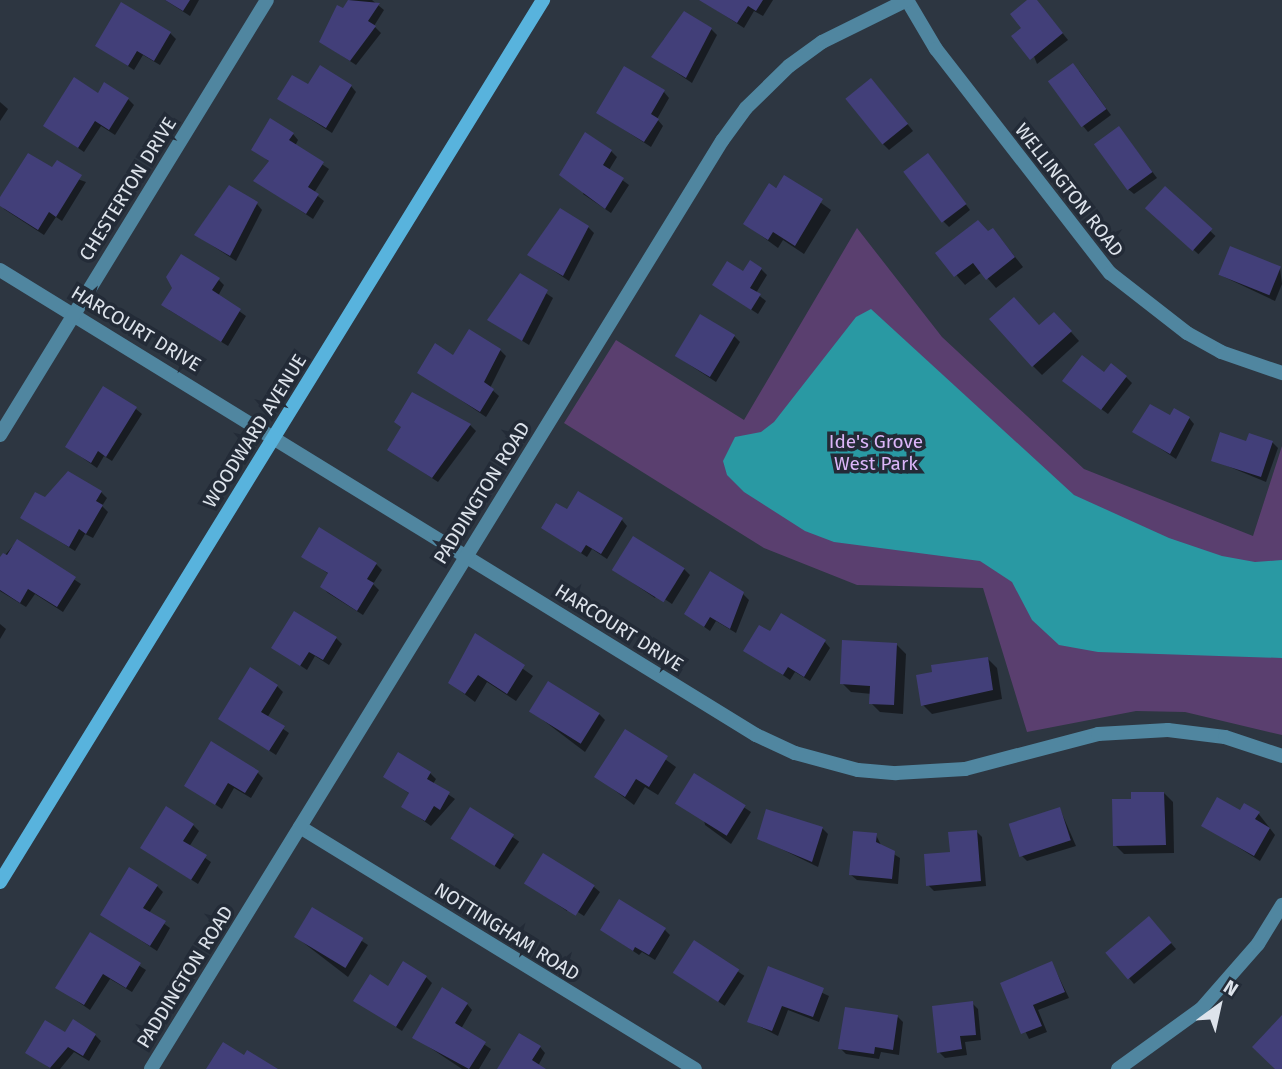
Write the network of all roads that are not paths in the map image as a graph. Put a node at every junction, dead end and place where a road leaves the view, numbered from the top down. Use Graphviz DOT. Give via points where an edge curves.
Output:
graph roads {
  1 [pos="267,0"];
  2 [pos="543,0"];
  3 [pos="907,0"];
  4 [pos="0,270"];
  5 [pos="74,314"];
  6 [pos="1282,373"];
  7 [pos="0,435"];
  8 [pos="274,438"];
  9 [pos="466,555"];
  10 [pos="1282,756"];
  11 [pos="300,827"];
  12 [pos="0,882"];
  13 [pos="1282,905"];
  14 [pos="151,1069"];
  15 [pos="695,1069"];
  16 [pos="1118,1069"];
  1 -- 5 [label="street, CHESTERTON DRIVE"];
  2 -- 8 [label="main road, WOODWARD AVENUE"];
  3 -- 6 [label="street, WELLINGTON ROAD" via="936,49 1110,273 1187,333 1222,352"];
  3 -- 9 [label="street, PADDINGTON ROAD" via="822,42 789,65 746,107"];
  4 -- 5 [label="street, HARCOURT DRIVE"];
  5 -- 7 [label="street, CHESTERTON DRIVE"];
  5 -- 8 [label="street, HARCOURT DRIVE"];
  8 -- 9 [label="street, HARCOURT DRIVE"];
  8 -- 12 [label="main road, WOODWARD AVENUE"];
  9 -- 10 [label="street, HARCOURT DRIVE" via="756,735 814,760 896,773 965,769 1097,734 1149,730 1225,737"];
  9 -- 11 [label="street, PADDINGTON ROAD"];
  11 -- 14 [label="street, PADDINGTON ROAD"];
  11 -- 15 [label="street, NOTTINGHAM ROAD"];
  13 -- 16 [label="street" via="1258,944 1201,1009"];
}
